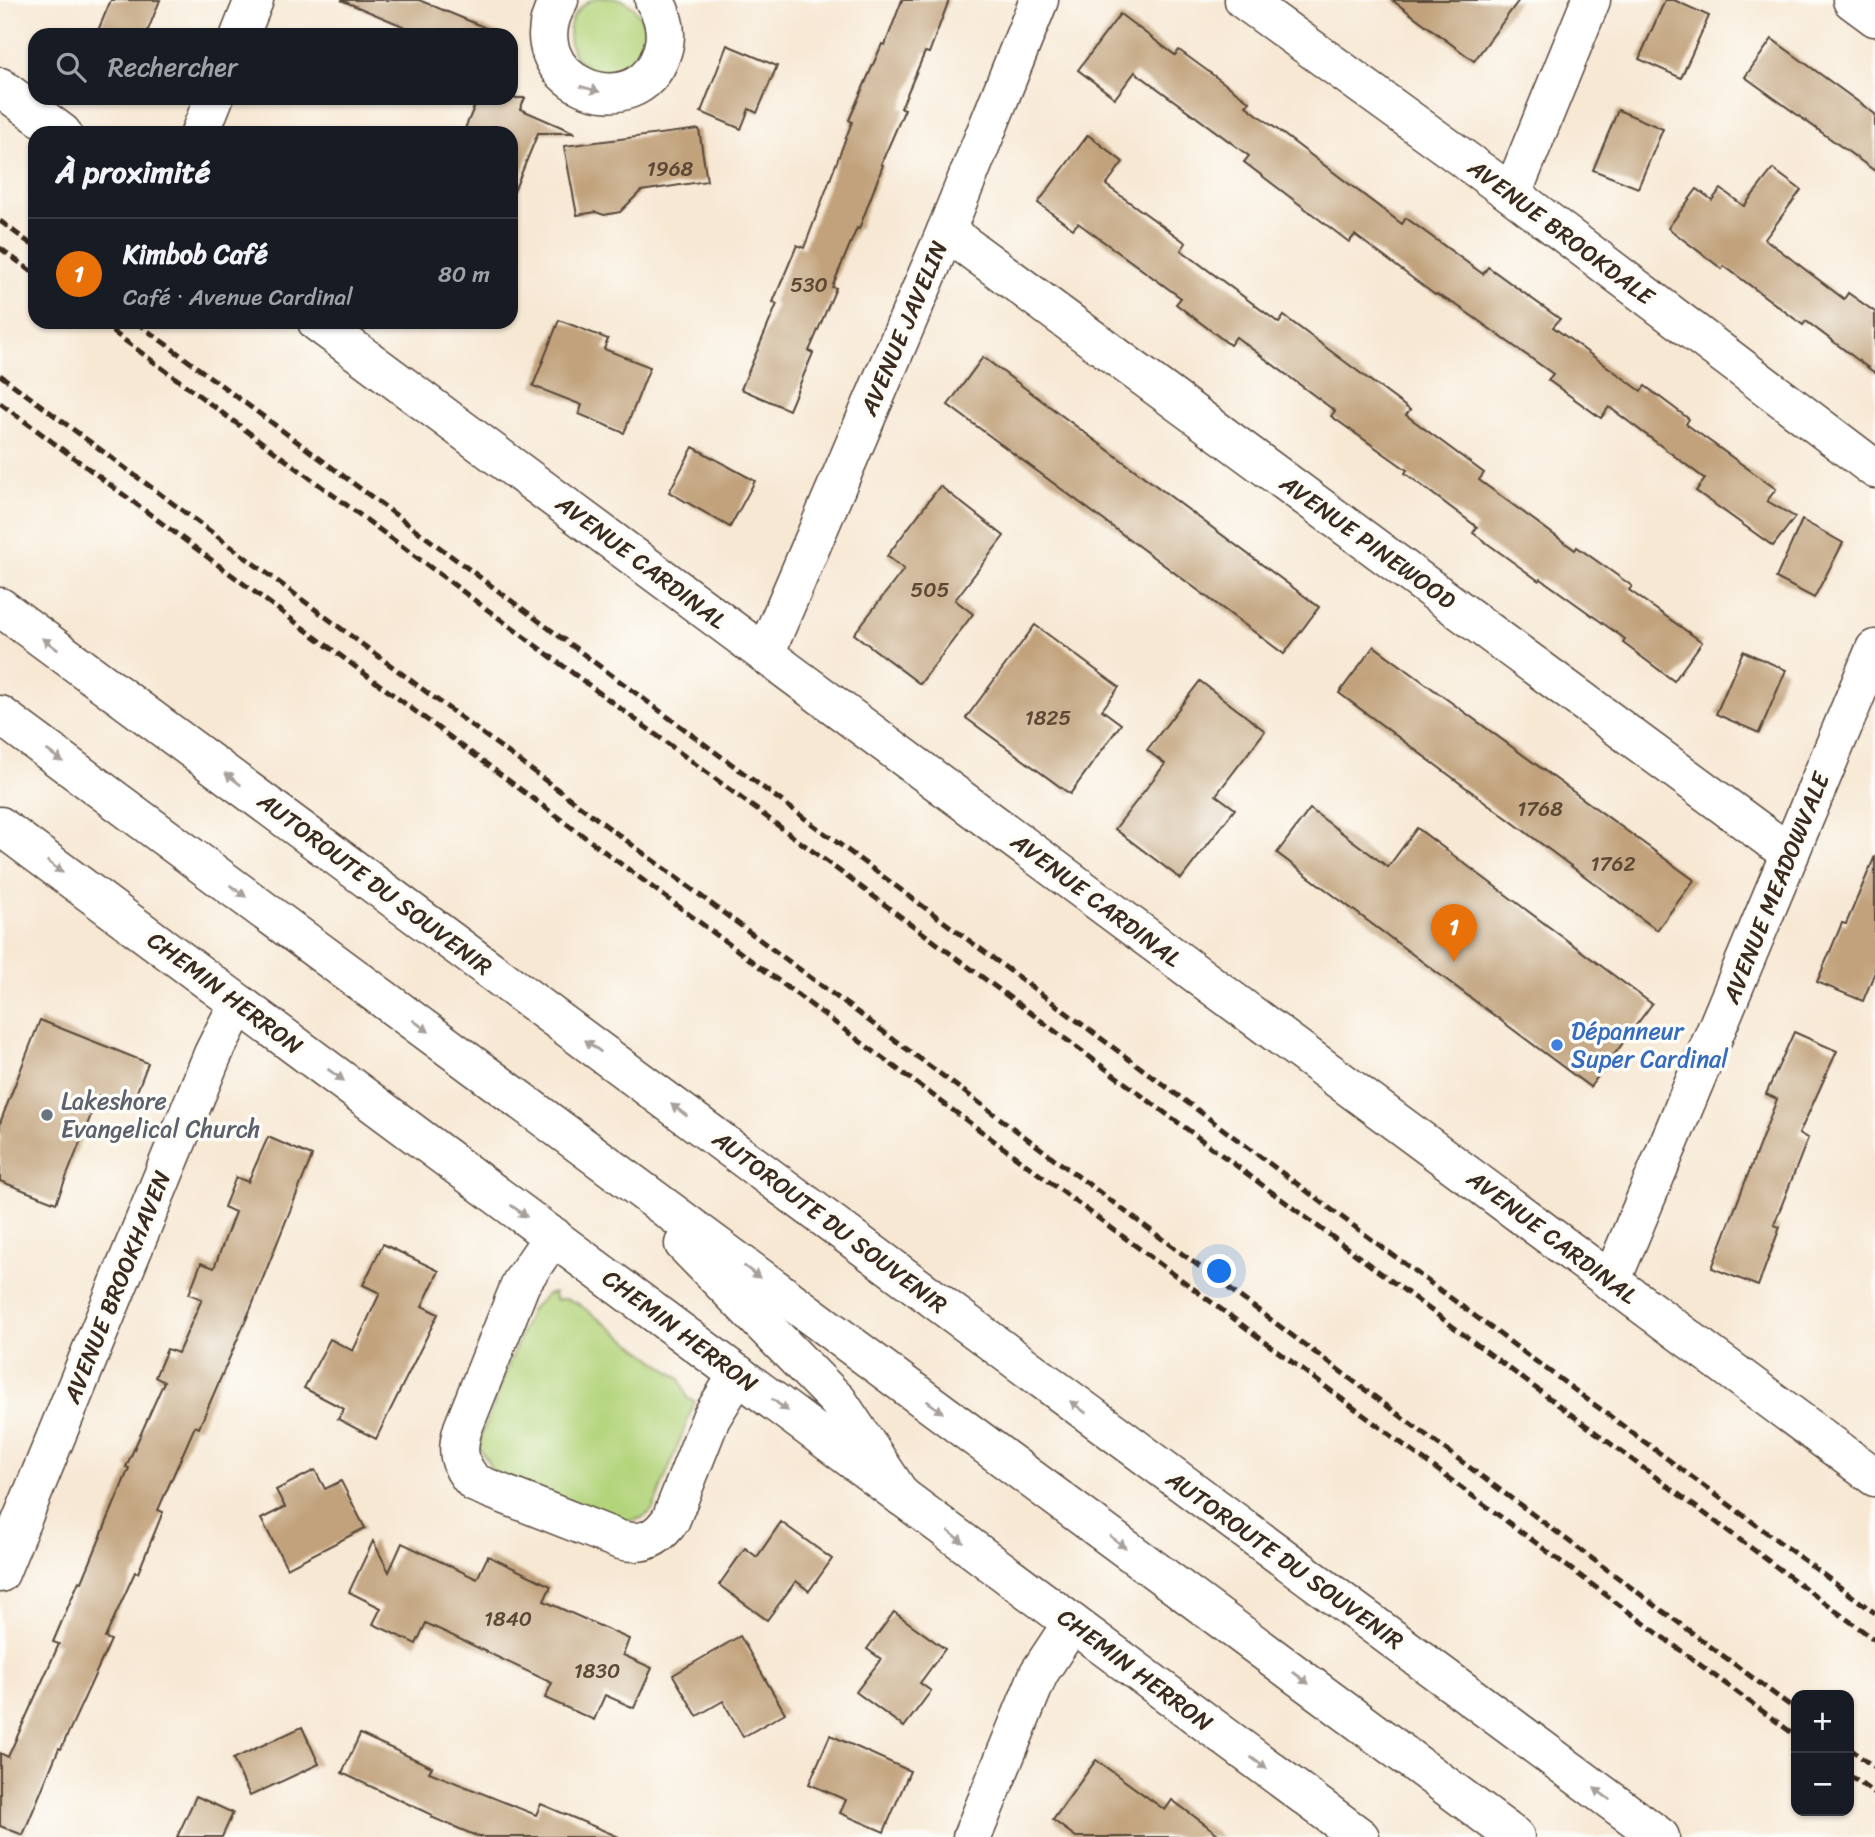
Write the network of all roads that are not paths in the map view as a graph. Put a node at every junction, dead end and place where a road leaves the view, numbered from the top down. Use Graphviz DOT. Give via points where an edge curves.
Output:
graph roads {
  1 [pos="254,0"];
  2 [pos="559,0"];
  3 [pos="654,0"];
  4 [pos="1039,0"];
  5 [pos="1244,0"];
  6 [pos="1591,0"];
  7 [pos="1852,0"];
  8 [pos="1875,17"];
  9 [pos="243,28"];
  10 [pos="0,87"];
  11 [pos="211,105"];
  12 [pos="53,126"];
  13 [pos="203,126"];
  14 [pos="1512,194"];
  15 [pos="946,230"];
  16 [pos="326,329"];
  17 [pos="1875,468"];
  18 [pos="0,607"];
  19 [pos="1875,649"];
  20 [pos="765,654"];
  21 [pos="0,715"];
  22 [pos="0,826"];
  23 [pos="1790,854"];
  24 [pos="242,1006"];
  25 [pos="599,1158"];
  26 [pos="553,1236"];
  27 [pos="1611,1282"];
  28 [pos="738,1374"];
  29 [pos="1875,1477"];
  30 [pos="902,1496"];
  31 [pos="0,1573"];
  32 [pos="1072,1623"];
  33 [pos="972,1837"];
  34 [pos="1360,1837"];
  35 [pos="1515,1837"];
  36 [pos="1660,1837"];
  1 -- 9 [label="main road"];
  2 -- 3 [label="main road, one-way" via="548,30 555,62 578,85 610,93 641,82 661,57 666,34"];
  4 -- 15 [label="main road, AVENUE JAVELIN"];
  5 -- 14 [label="main road, AVENUE BROOKDALE"];
  6 -- 14 [label="main road"];
  7 -- 8 [label="main road"];
  10 -- 12 [label="main road"];
  11 -- 13 [label="main road"];
  14 -- 17 [label="main road, AVENUE BROOKDALE"];
  15 -- 20 [label="main road, AVENUE JAVELIN"];
  15 -- 23 [label="main road, AVENUE PINEWOOD"];
  16 -- 20 [label="main road, AVENUE CARDINAL"];
  36 -- 18 [label="main road, AUTOROUTE DU SOUVENIR, one-way"];
  19 -- 23 [label="main road, AVENUE MEADOWVALE"];
  20 -- 27 [label="main road, AVENUE CARDINAL"];
  21 -- 25 [label="main road, one-way"];
  22 -- 24 [label="main road, CHEMIN HERRON, one-way"];
  23 -- 27 [label="main road, AVENUE MEADOWVALE"];
  24 -- 26 [label="main road, CHEMIN HERRON, one-way"];
  24 -- 31 [label="main road, AVENUE BROOKHAVEN" via="213,1054"];
  25 -- 30 [label="main road" via="838,1401"];
  25 -- 35 [label="main road, one-way"];
  26 -- 28 [label="main road, CHEMIN HERRON"];
  26 -- 28 [label="main road" via="521,1283 463,1428 459,1459 475,1483 621,1540 646,1542 671,1519 711,1418"];
  27 -- 29 [label="main road, AVENUE CARDINAL"];
  28 -- 30 [label="main road, CHEMIN HERRON, one-way"];
  30 -- 32 [label="main road, CHEMIN HERRON, one-way"];
  32 -- 33 [label="main road" via="1039,1673"];
  32 -- 34 [label="main road, CHEMIN HERRON, one-way"];
}
